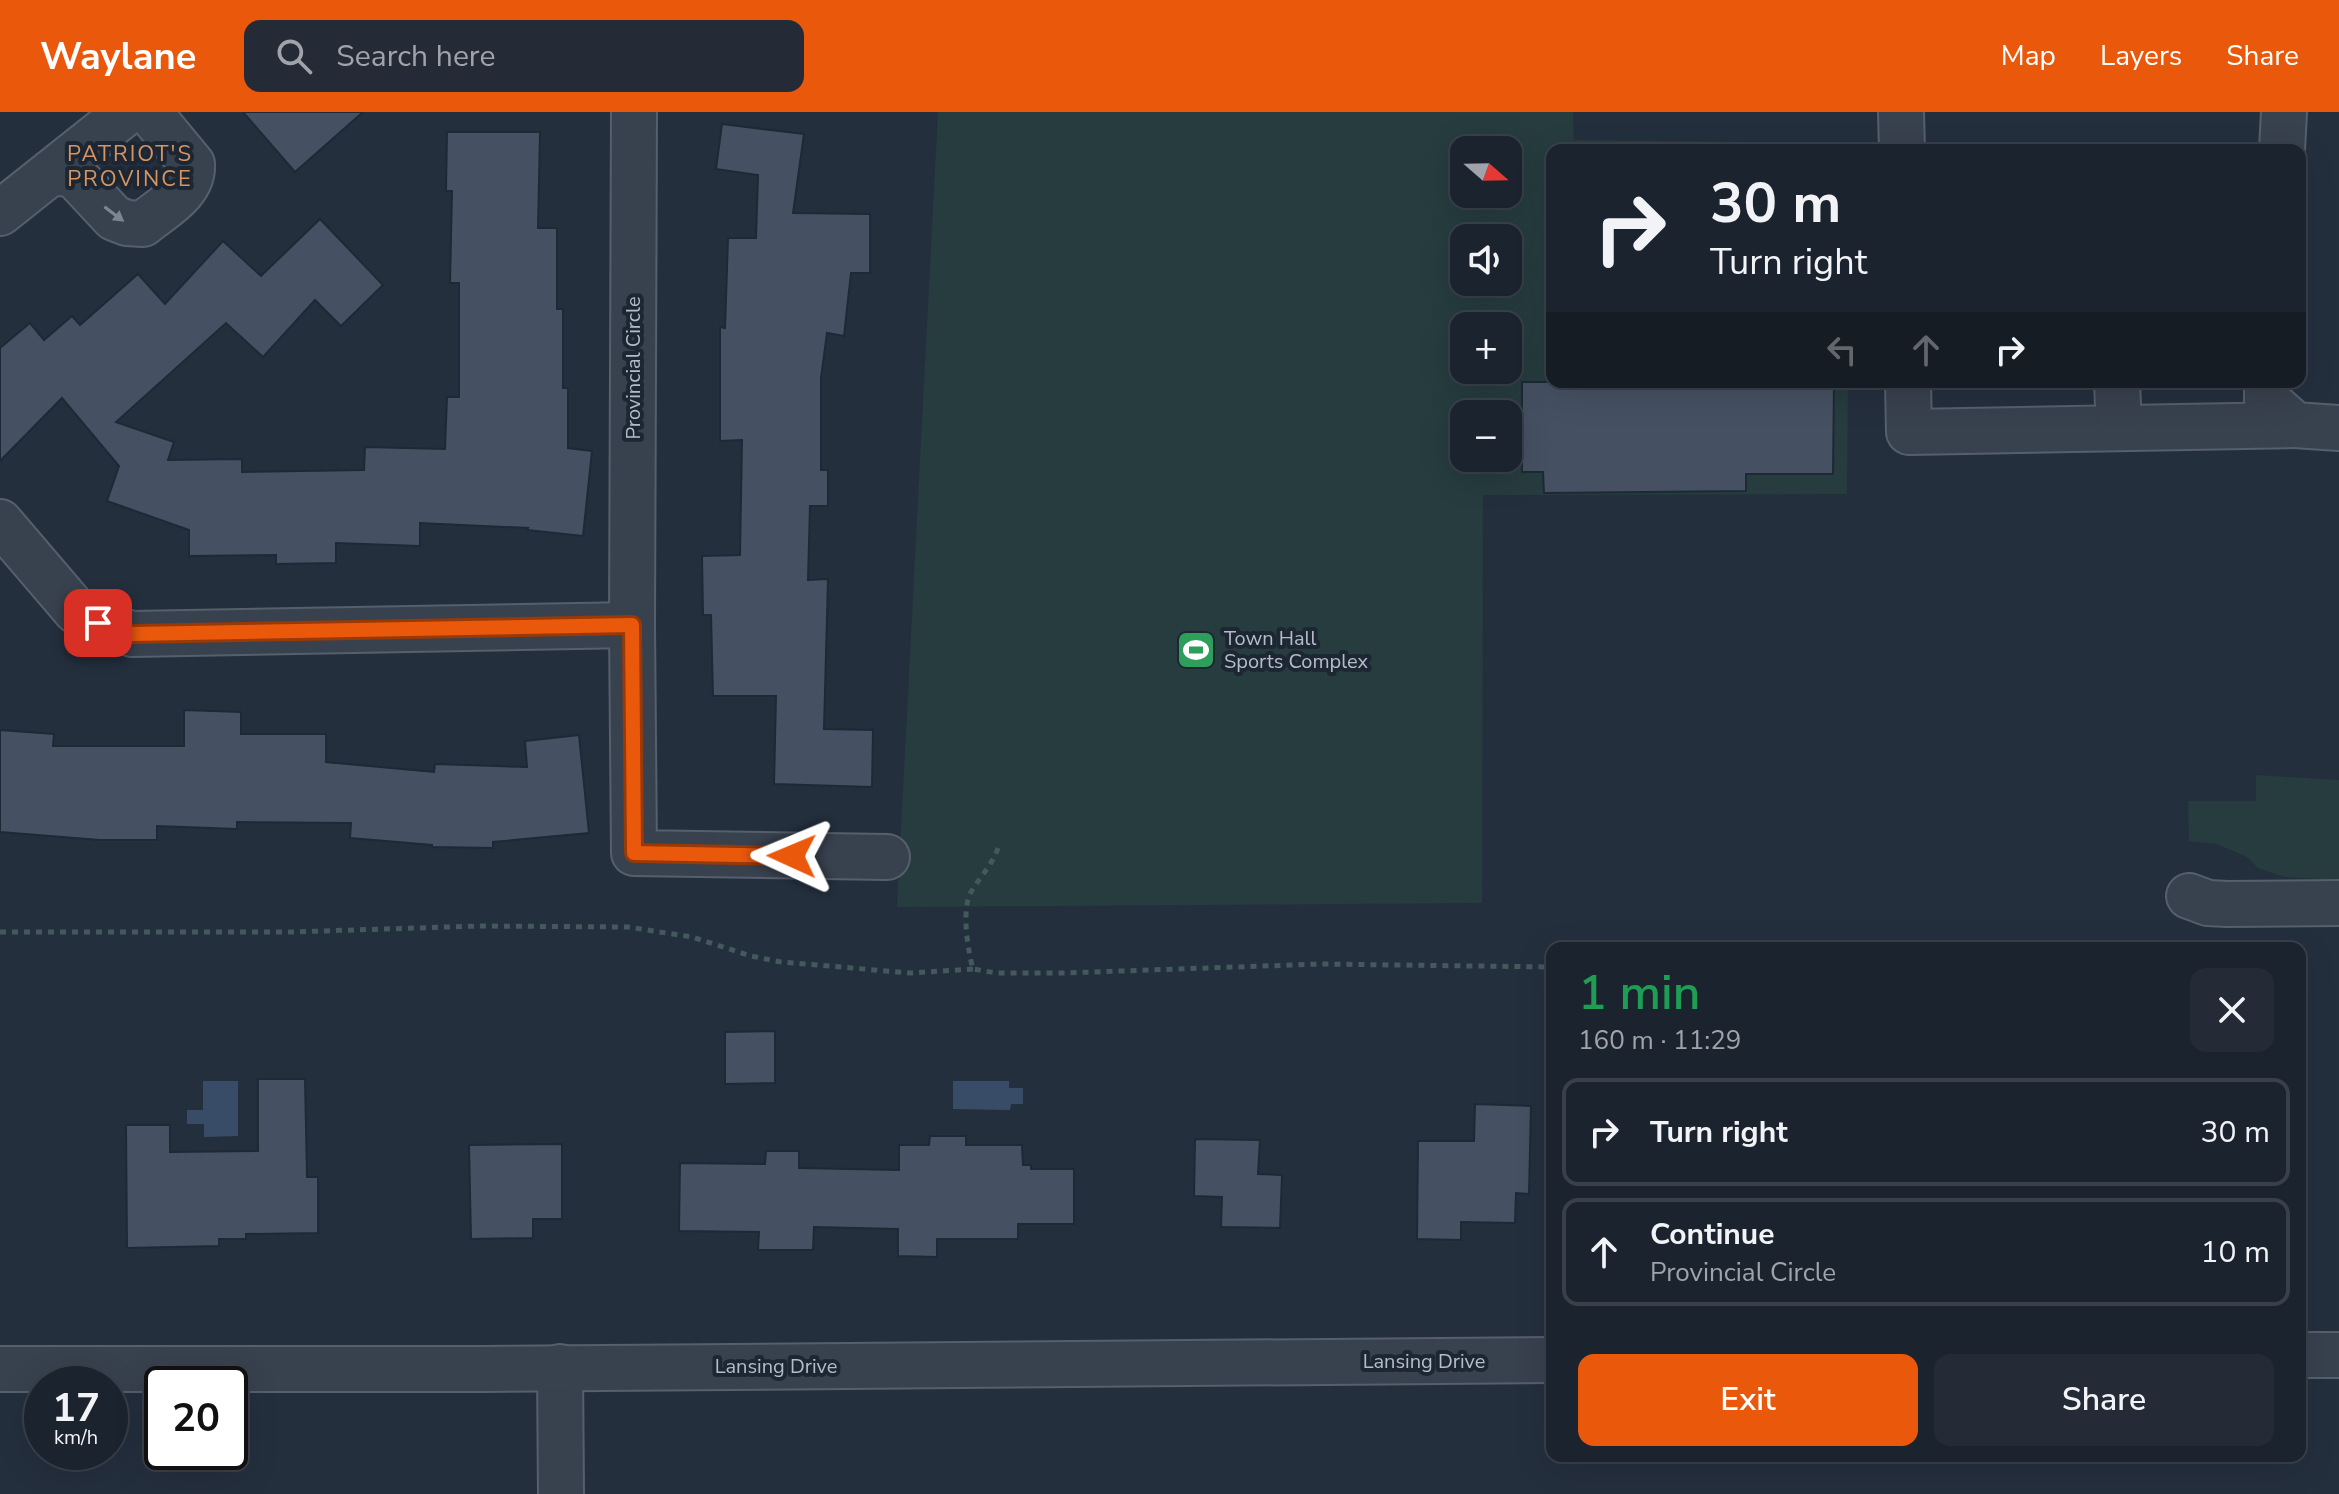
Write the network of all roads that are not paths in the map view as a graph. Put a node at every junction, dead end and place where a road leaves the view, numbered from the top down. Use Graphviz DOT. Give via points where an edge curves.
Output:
graph roads {
  1 [pos="127,112"];
  2 [pos="149,112"];
  3 [pos="634,112"];
  4 [pos="1901,112"];
  5 [pos="2284,112"];
  6 [pos="1902,144"];
  7 [pos="2282,144"];
  8 [pos="52,172"];
  9 [pos="0,213"];
  10 [pos="1908,388"];
  11 [pos="2117,388"];
  12 [pos="2267,388"];
  13 [pos="2295,425"];
  14 [pos="2119,428"];
  15 [pos="2339,428"];
  16 [pos="0,522"];
  17 [pos="632,625"];
  18 [pos="887,857"];
  19 [pos="2189,896"];
  20 [pos="2339,903"];
  21 [pos="2306,1355"];
  22 [pos="2339,1355"];
  23 [pos="1546,1360"];
  24 [pos="560,1367"];
  25 [pos="0,1369"];
  26 [pos="561,1494"];
  1 -- 8 [label="street"];
  8 -- 2 [label="street, one-way" via="74,175 114,218 143,224 188,187 193,175 192,164"];
  3 -- 17 [label="street, Provincial Circle"];
  4 -- 6 [label="street"];
  5 -- 7 [label="street"];
  8 -- 9 [label="street"];
  10 -- 14 [label="street" via="1909,432"];
  11 -- 14 [label="street"];
  12 -- 13 [label="street" via="2267,400"];
  13 -- 14 [label="street"];
  13 -- 15 [label="street"];
  16 -- 17 [label="street" via="76,611 132,634"];
  17 -- 18 [label="street, Provincial Circle" via="634,853"];
  19 -- 20 [label="street" via="2227,904"];
  21 -- 22 [label="street"];
  23 -- 24 [label="street, Lansing Drive"];
  24 -- 25 [label="street, Lansing Drive"];
  24 -- 26 [label="street"];
}
